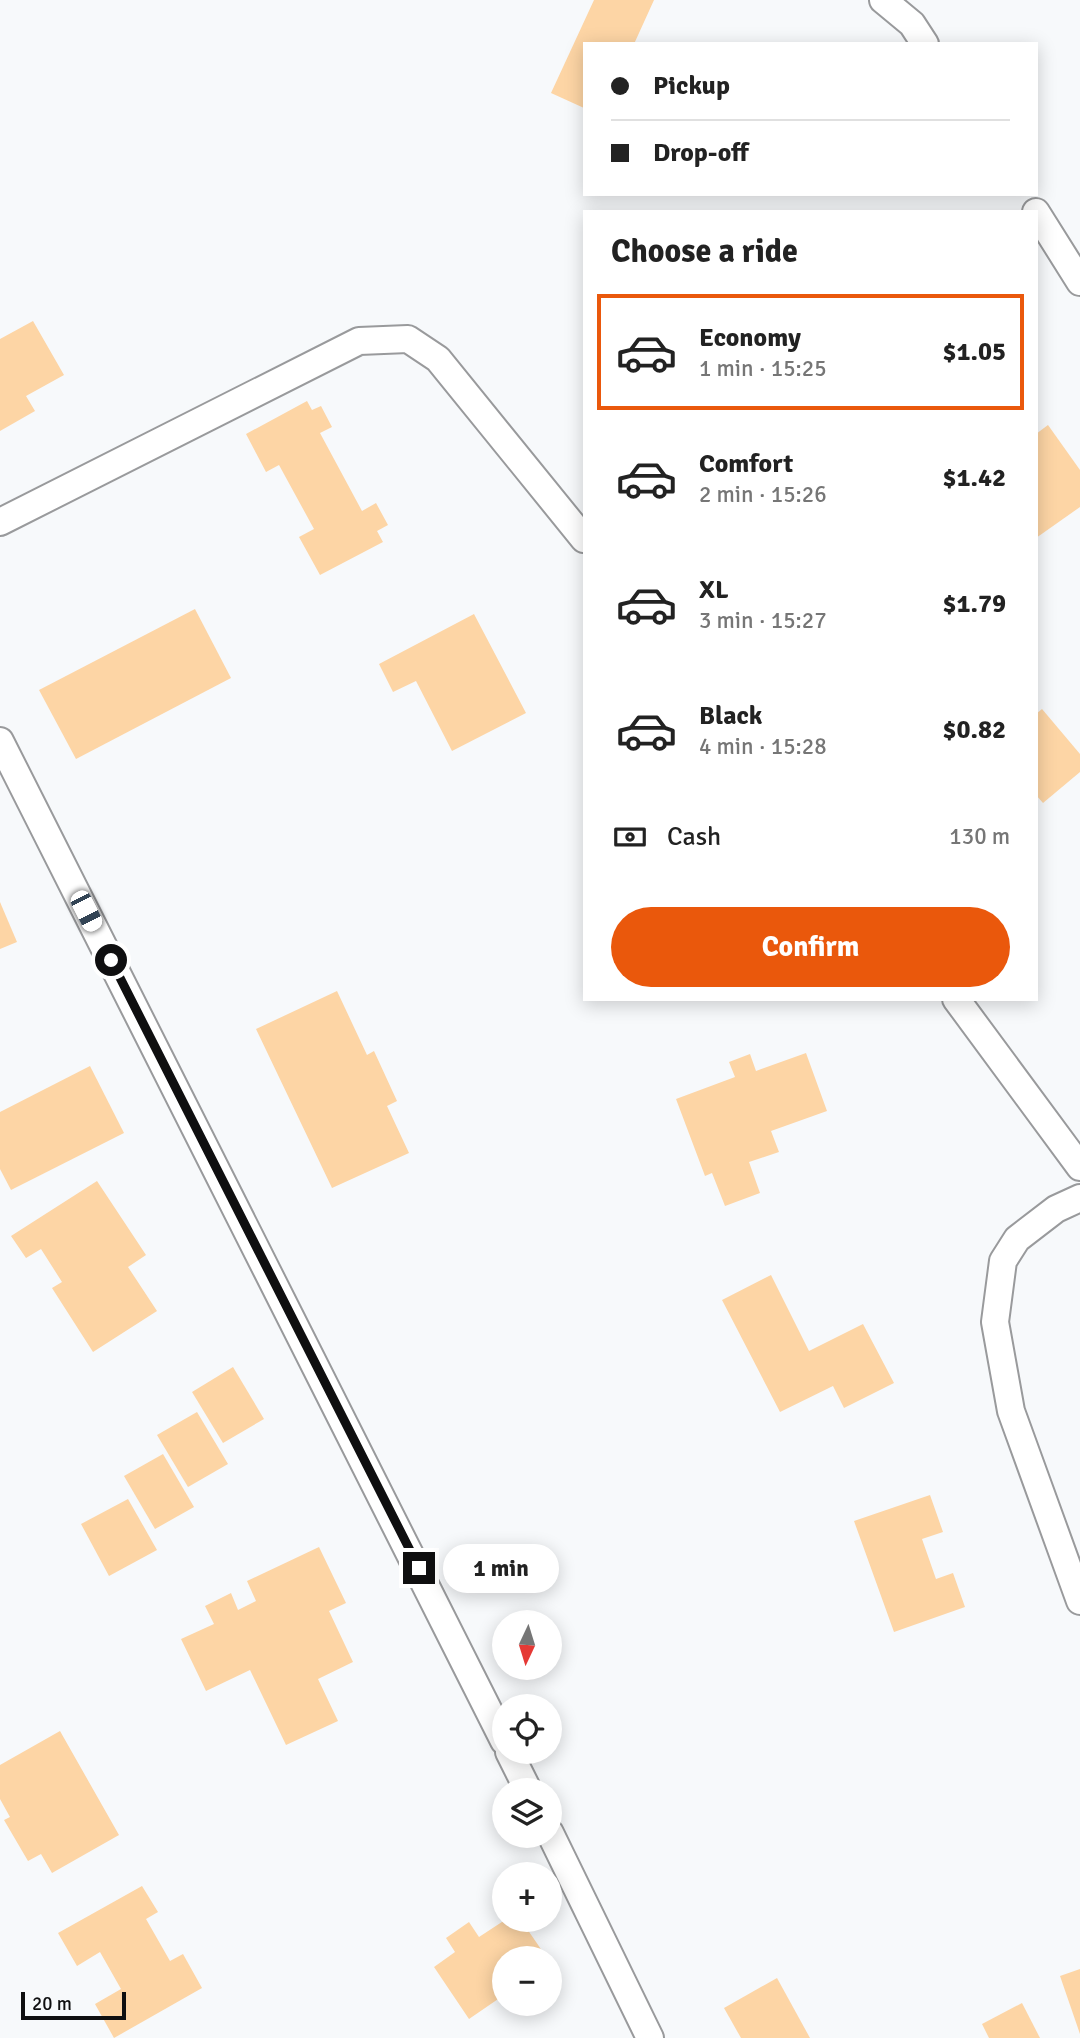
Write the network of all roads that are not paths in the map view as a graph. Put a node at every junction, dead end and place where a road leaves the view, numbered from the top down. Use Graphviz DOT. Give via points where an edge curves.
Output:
graph roads {
  1 [pos="883,0"];
  2 [pos="924,42"];
  3 [pos="1038,215"];
  4 [pos="1080,282"];
  5 [pos="0,522"];
  6 [pos="583,538"];
  7 [pos="0,741"];
  8 [pos="957,1001"];
  9 [pos="1080,1167"];
  10 [pos="1080,1198"];
  11 [pos="1080,1601"];
  12 [pos="492,1717"];
  13 [pos="557,1848"];
  14 [pos="650,2038"];
  1 -- 2 [label="street" via="912,24"];
  3 -- 4 [label="street"];
  5 -- 6 [label="street" via="359,341 408,339 438,359"];
  7 -- 12 [label="street"];
  8 -- 9 [label="street"];
  10 -- 11 [label="street" via="1056,1209 1017,1239 1003,1261 995,1322 1011,1411"];
  13 -- 14 [label="street"];
}
